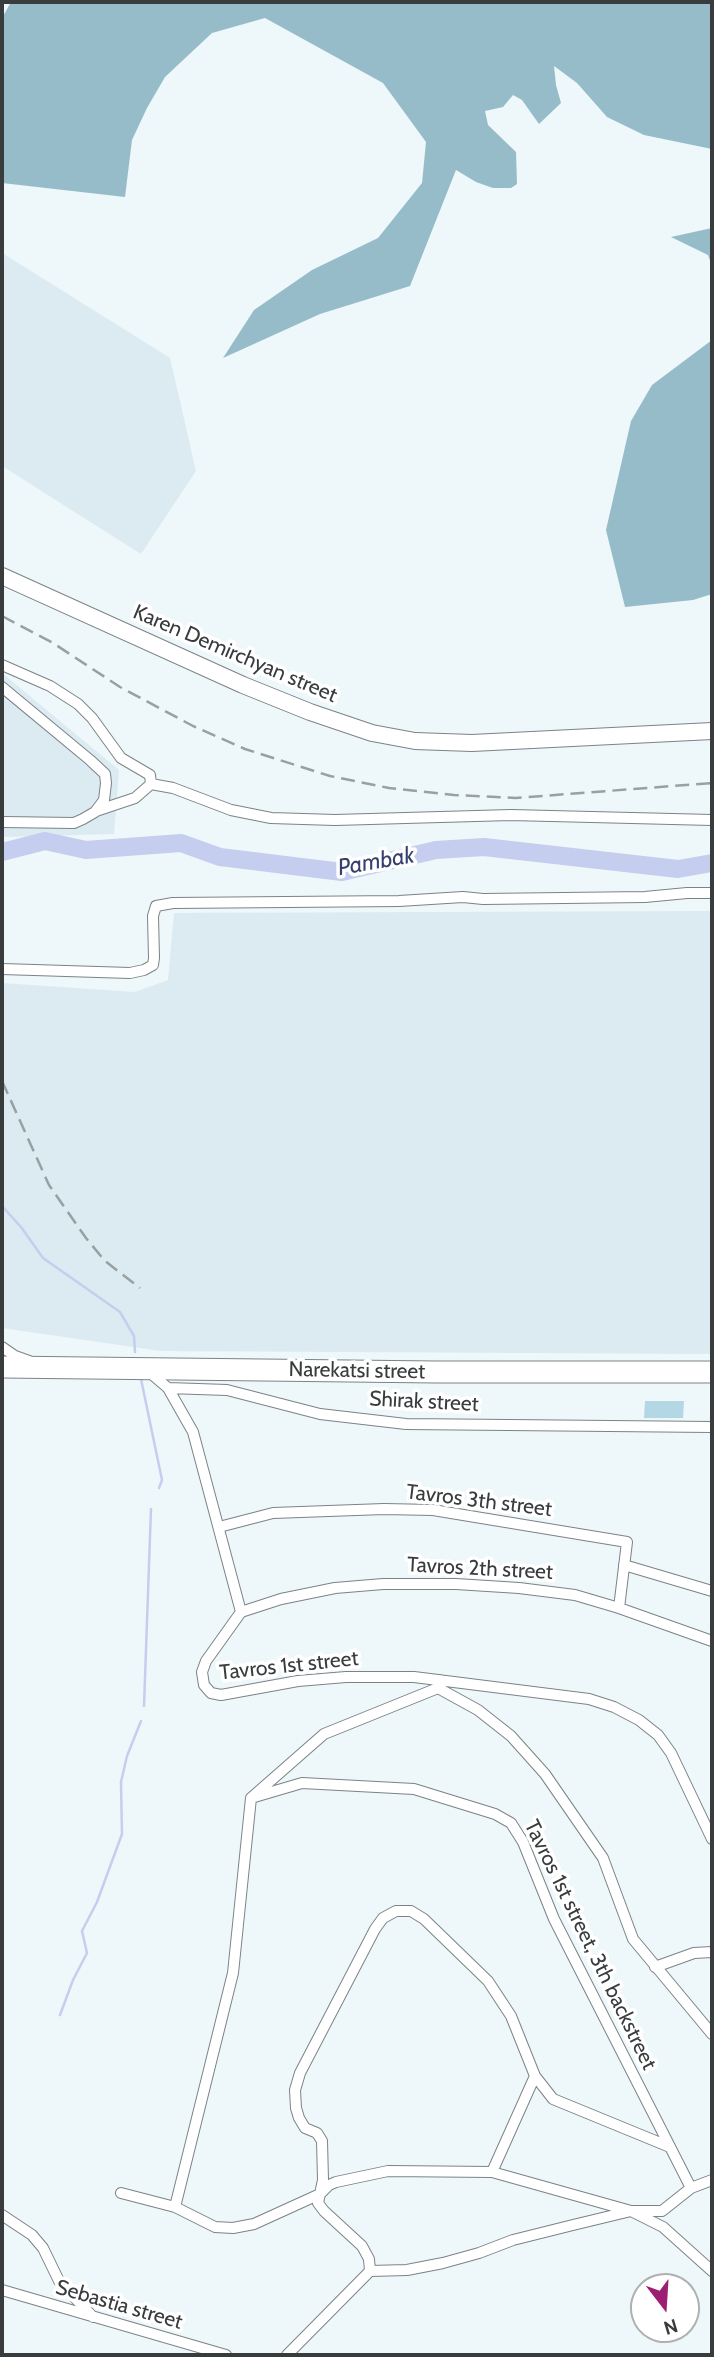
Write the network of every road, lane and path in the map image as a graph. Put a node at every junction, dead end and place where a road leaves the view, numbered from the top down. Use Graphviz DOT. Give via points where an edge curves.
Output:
graph roads {
  1 [pos="2,576"];
  2 [pos="2,665"];
  3 [pos="2,687"];
  4 [pos="712,731"];
  5 [pos="150,784"];
  6 [pos="95,812"];
  7 [pos="712,820"];
  8 [pos="2,822"];
  9 [pos="712,893"];
  10 [pos="2,969"];
  11 [pos="2,1347"];
  12 [pos="2,1367"];
  13 [pos="48,1367"];
  14 [pos="144,1368"];
  15 [pos="712,1372"];
  16 [pos="168,1388"];
  17 [pos="712,1427"];
  18 [pos="219,1527"];
  19 [pos="624,1565"];
  20 [pos="712,1591"];
  21 [pos="619,1608"];
  22 [pos="241,1612"];
  23 [pos="712,1641"];
  24 [pos="439,1684"];
  25 [pos="251,1798"];
  26 [pos="712,1839"];
  27 [pos="712,1952"];
  28 [pos="655,1967"];
  29 [pos="712,2034"];
  30 [pos="535,2076"];
  31 [pos="670,2147"];
  32 [pos="492,2172"];
  33 [pos="712,2180"];
  34 [pos="691,2188"];
  35 [pos="121,2193"];
  36 [pos="320,2194"];
  37 [pos="175,2207"];
  38 [pos="632,2211"];
  39 [pos="2,2216"];
  40 [pos="712,2270"];
  41 [pos="370,2271"];
  42 [pos="2,2290"];
  43 [pos="95,2318"];
  44 [pos="226,2355"];
  45 [pos="287,2355"];
  1 -- 4 [label="main road, Karen Demirchyan street" via="243,685 372,733 415,741 472,743"];
  2 -- 5 [label="street" via="78,704 121,758 149,775"];
  3 -- 6 [label="street" via="105,774 104,800"];
  5 -- 6 [label="street" via="135,798"];
  5 -- 7 [label="street" via="271,818 524,815"];
  6 -- 8 [label="street" via="74,822"];
  9 -- 10 [label="street" via="173,903 156,906 154,958 144,970"];
  11 -- 13 [label="street"];
  12 -- 13 [label="highway, Narekatsi street"];
  13 -- 14 [label="highway, Narekatsi street"];
  14 -- 15 [label="highway, Narekatsi street"];
  14 -- 16 [label="street"];
  16 -- 17 [label="street, Shirak street" via="227,1390 320,1414 407,1424"];
  16 -- 18 [label="street" via="193,1432"];
  18 -- 19 [label="street, Tavros 3th street" via="273,1513 433,1510 627,1542"];
  18 -- 22 [label="street"];
  19 -- 20 [label="street"];
  19 -- 21 [label="street, Tavros 3th street"];
  21 -- 22 [label="street, Tavros 2th street" via="575,1595 519,1588 383,1584 335,1588"];
  21 -- 23 [label="street, Tavros 2th street"];
  22 -- 24 [label="street, Tavros 1st street" via="206,1661 204,1685 211,1692 221,1695 346,1677 414,1677"];
  24 -- 25 [label="street" via="324,1734"];
  24 -- 26 [label="street, Tavros 1st street" via="589,1699 639,1720 671,1753"];
  24 -- 28 [label="street" via="511,1736 545,1774 603,1858 633,1939"];
  25 -- 31 [label="street, Tavros 1st street, 3th backstreet" via="302,1783 414,1789 495,1814 511,1824"];
  25 -- 37 [label="street" via="233,1973"];
  27 -- 28 [label="street" via="694,1953"];
  28 -- 29 [label="street"];
  30 -- 31 [label="street" via="553,2099"];
  30 -- 32 [label="street"];
  30 -- 36 [label="street" via="511,2016 488,1981 424,1919 411,1911 396,1910 375,1929 295,2090 299,2118 322,2141"];
  31 -- 34 [label="street, Tavros 1st street, 3th backstreet"];
  32 -- 36 [label="street" via="388,2171 336,2182"];
  32 -- 38 [label="street"];
  33 -- 34 [label="street"];
  34 -- 38 [label="street" via="662,2211"];
  35 -- 37 [label="street"];
  36 -- 37 [label="street" via="254,2224 233,2228 215,2227"];
  36 -- 41 [label="street" via="318,2203 324,2211 366,2252"];
  38 -- 40 [label="street" via="663,2227"];
  38 -- 41 [label="street" via="513,2240 443,2263"];
  39 -- 43 [label="street" via="32,2235 60,2281"];
  41 -- 45 [label="street"];
  42 -- 43 [label="street, Sebastia street"];
  43 -- 44 [label="street, Sebastia street"];
}
